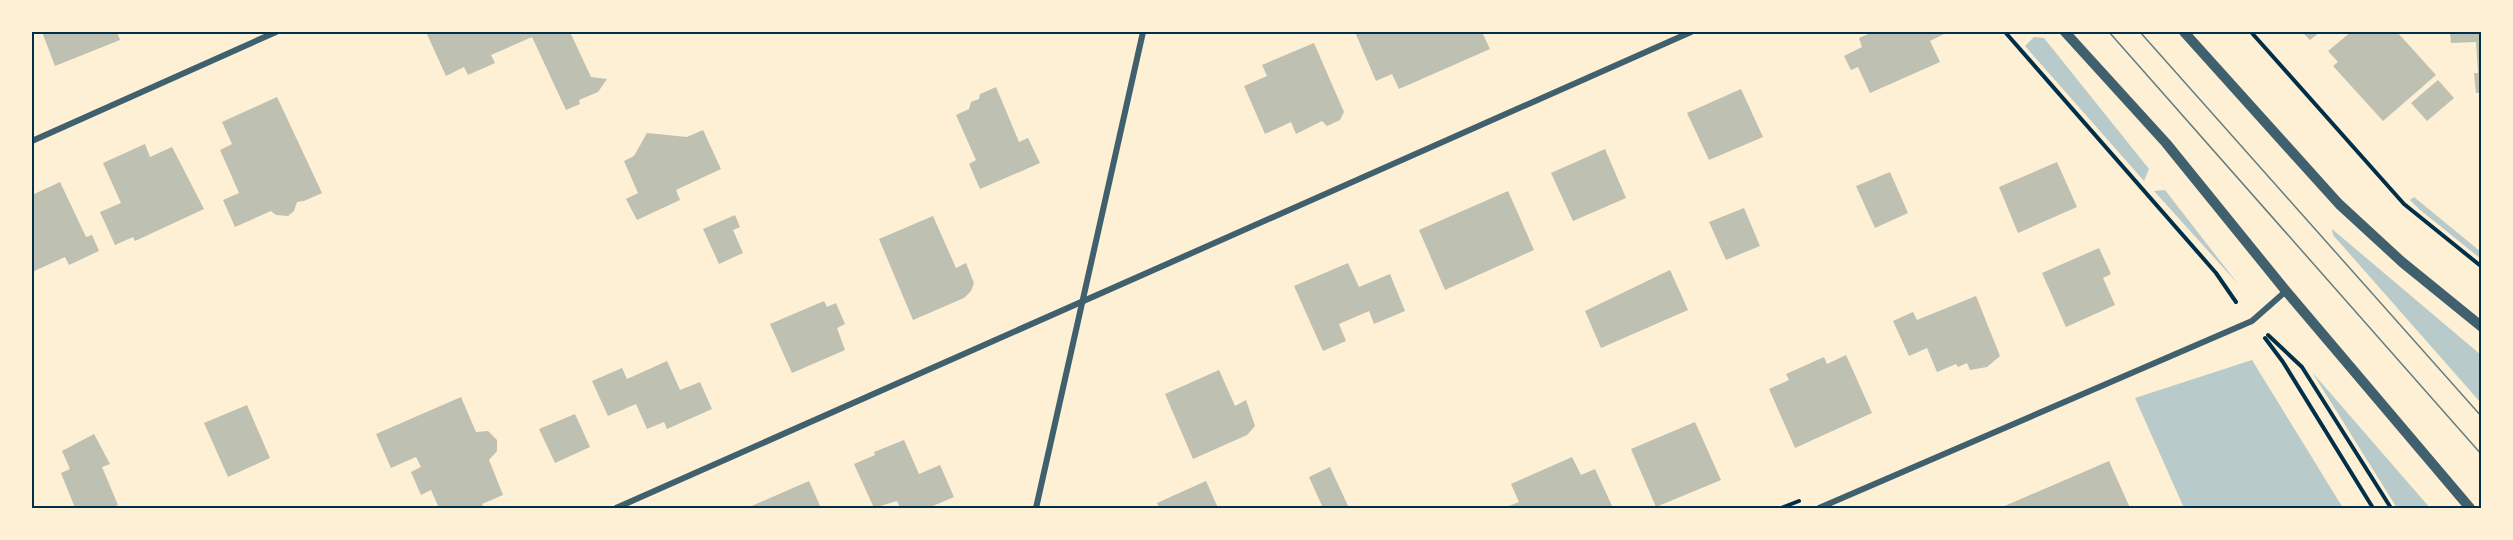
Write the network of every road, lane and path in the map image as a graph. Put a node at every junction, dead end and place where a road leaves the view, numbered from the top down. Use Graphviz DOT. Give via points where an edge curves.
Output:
graph roads {
  1 [pos="276,32"];
  2 [pos="1143,32"];
  3 [pos="1691,32"];
  4 [pos="2005,32"];
  5 [pos="2065,32"];
  6 [pos="2184,32"];
  7 [pos="2250,32"];
  8 [pos="32,141"];
  9 [pos="2481,267"];
  10 [pos="2286,291"];
  11 [pos="1083,302"];
  12 [pos="2252,321"];
  13 [pos="2481,327"];
  14 [pos="616,508"];
  15 [pos="1036,508"];
  16 [pos="1819,508"];
  17 [pos="2373,508"];
  18 [pos="2391,508"];
  19 [pos="2470,508"];
  1 -- 8 [label="street"];
  2 -- 11 [label="street"];
  3 -- 11 [label="street"];
  4 -- 12 [label="path" via="2173,222"];
  5 -- 10 [label="street" via="2166,142"];
  6 -- 13 [label="street" via="2345,210"];
  7 -- 9 [label="path" via="2404,204"];
  10 -- 12 [label="street"];
  10 -- 19 [label="street"];
  11 -- 14 [label="street"];
  11 -- 15 [label="street"];
  12 -- 16 [label="street"];
  12 -- 17 [label="path" via="2283,362"];
  12 -- 18 [label="path" via="2302,367"];
}
